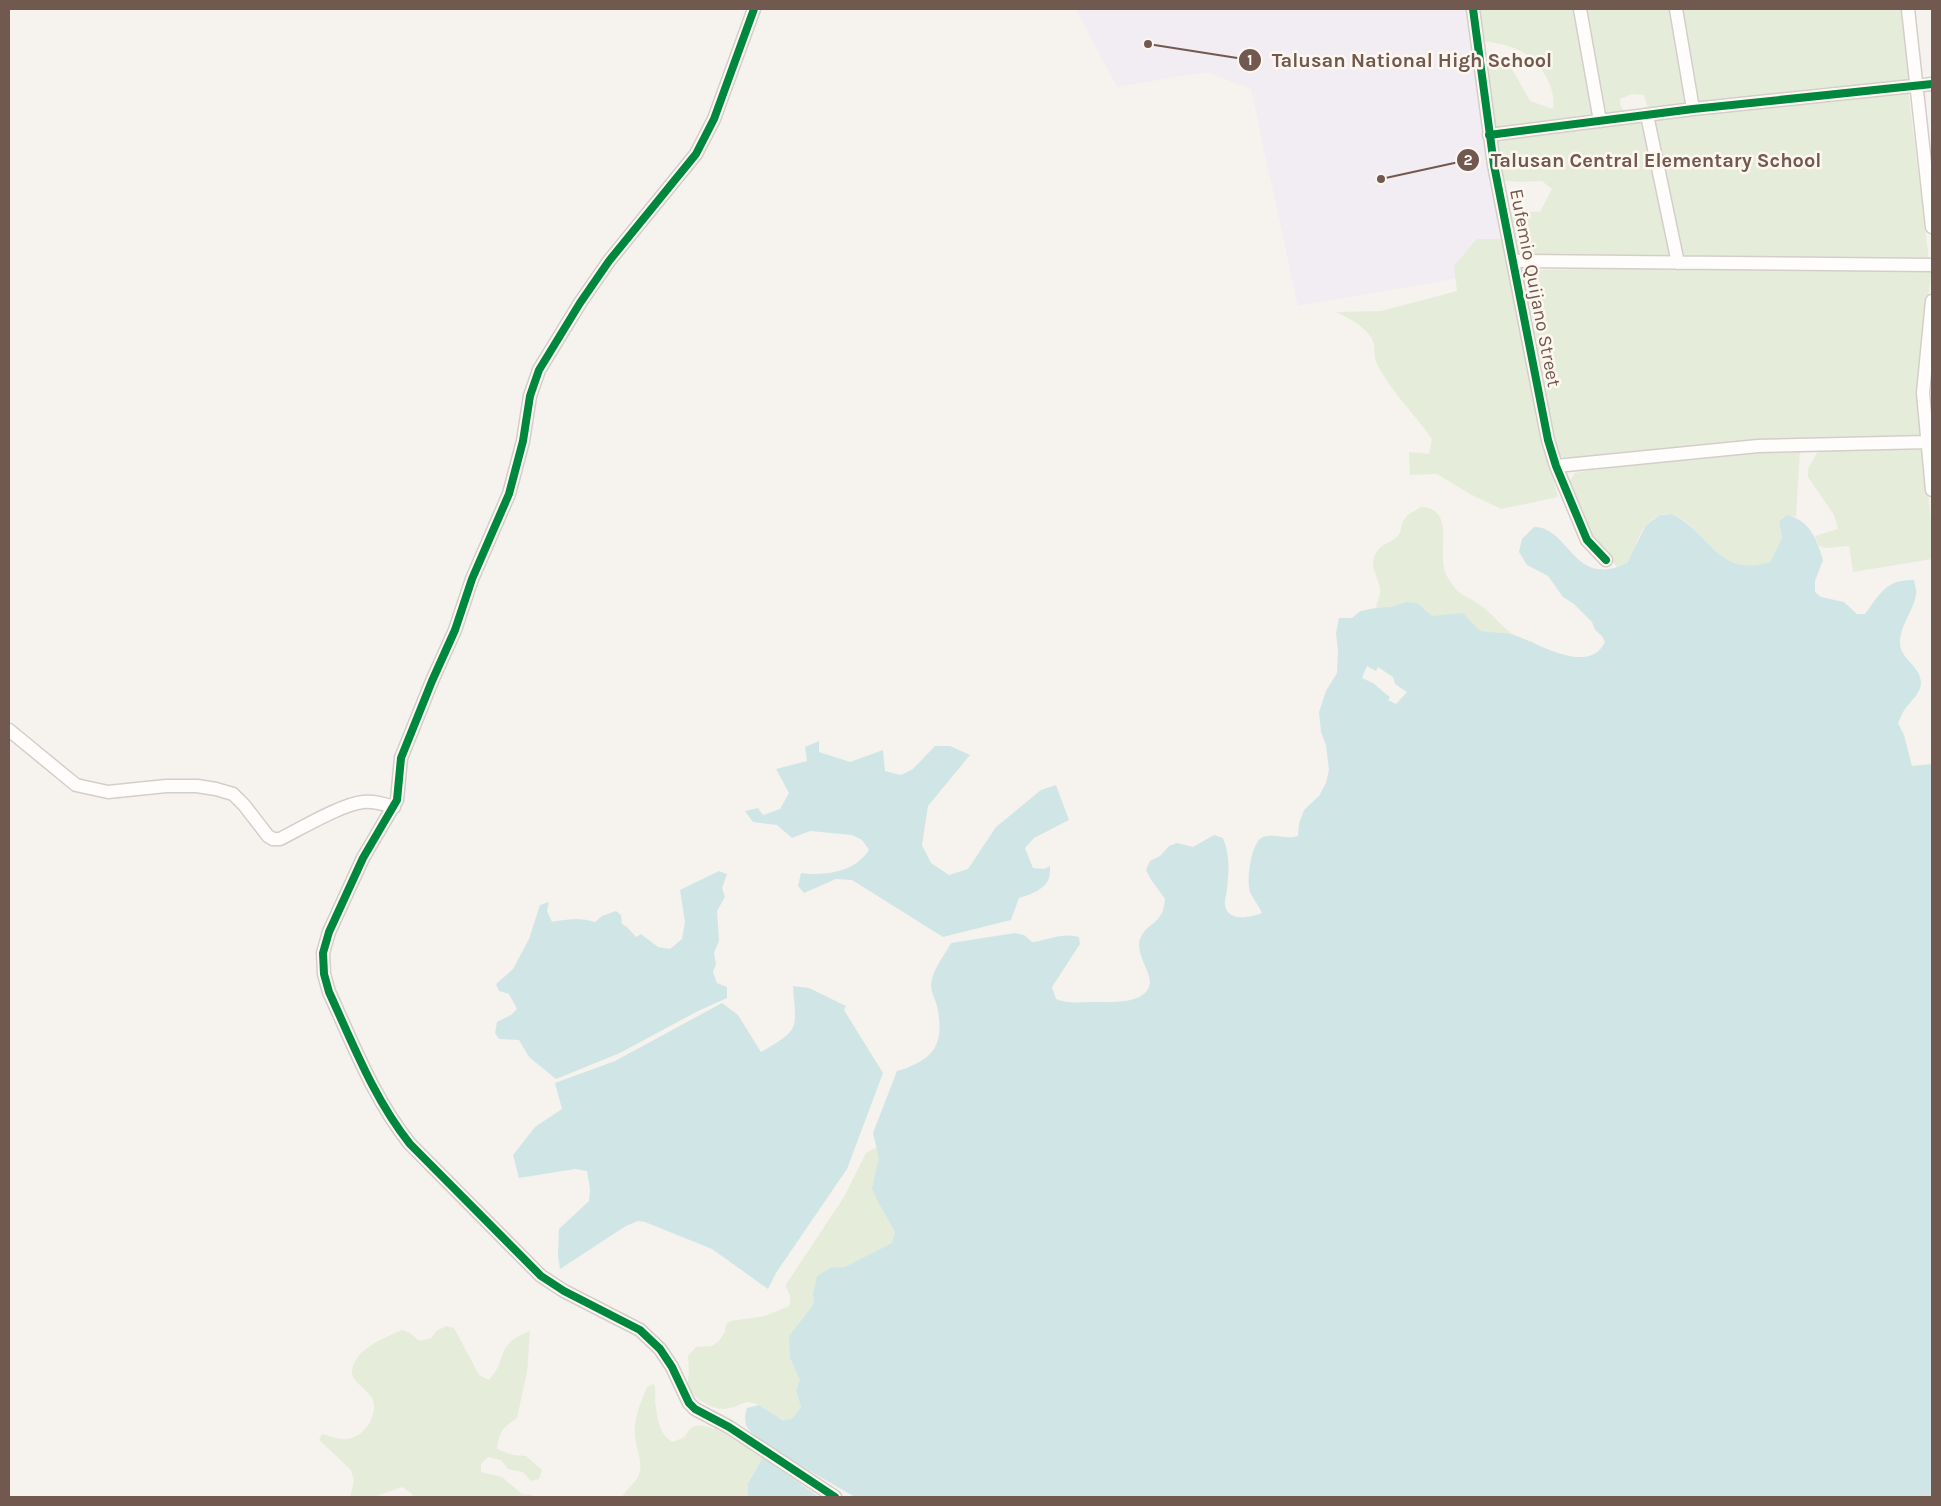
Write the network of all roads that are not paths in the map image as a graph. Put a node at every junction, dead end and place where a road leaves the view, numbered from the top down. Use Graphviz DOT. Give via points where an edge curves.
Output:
graph roads {
  1 [pos="754,9"];
  2 [pos="1473,9"];
  3 [pos="1580,9"];
  4 [pos="1676,9"];
  5 [pos="1908,9"];
  6 [pos="1932,84"];
  7 [pos="1918,85"];
  8 [pos="1693,109"];
  9 [pos="1647,115"];
  10 [pos="1600,121"];
  11 [pos="1489,134"];
  12 [pos="1932,227"];
  13 [pos="1514,261"];
  14 [pos="1678,263"];
  15 [pos="1932,265"];
  16 [pos="1932,301"];
  17 [pos="1930,347"];
  18 [pos="1927,442"];
  19 [pos="1556,466"];
  20 [pos="1932,490"];
  21 [pos="1606,560"];
  22 [pos="9,730"];
  23 [pos="394,807"];
  24 [pos="836,1497"];
  1 -- 23 [label="street" via="714,119 696,154 609,261 539,370 530,396 523,441 509,494 401,758"];
  2 -- 11 [label="street, Eufemio Quijano Street"];
  3 -- 10 [label="street"];
  4 -- 8 [label="street"];
  5 -- 7 [label="street"];
  6 -- 7 [label="street"];
  7 -- 8 [label="street"];
  7 -- 12 [label="street"];
  8 -- 9 [label="street"];
  9 -- 10 [label="street"];
  9 -- 14 [label="street"];
  10 -- 11 [label="street"];
  11 -- 13 [label="street, Eufemio Quijano Street"];
  13 -- 14 [label="street"];
  13 -- 19 [label="street, Eufemio Quijano Street" via="1548,440"];
  14 -- 15 [label="street"];
  16 -- 17 [label="street"];
  17 -- 18 [label="street" via="1923,393"];
  18 -- 19 [label="street" via="1767,446"];
  18 -- 20 [label="street"];
  19 -- 21 [label="street, Eufemio Quijano Street" via="1587,540"];
  22 -- 23 [label="street" via="76,785 108,792 198,786 233,794 273,839 280,840 334,812 362,802"];
  23 -- 24 [label="street" via="364,858 329,932 323,953 329,992 393,1122 410,1144 541,1276 640,1330 660,1349 695,1409 729,1427"];
}
